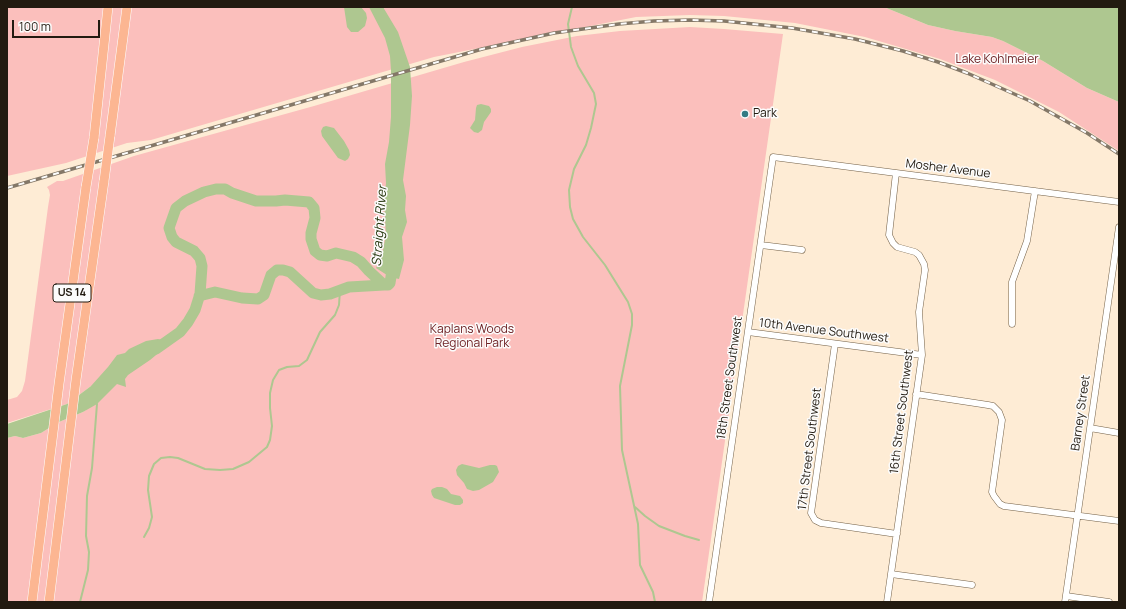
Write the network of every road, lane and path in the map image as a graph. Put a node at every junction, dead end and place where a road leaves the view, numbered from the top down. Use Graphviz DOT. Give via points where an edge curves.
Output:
graph roads {
  1 [pos="108,7"];
  2 [pos="127,7"];
  3 [pos="773,156"];
  4 [pos="896,173"];
  5 [pos="1035,191"];
  6 [pos="1119,202"];
  7 [pos="1119,227"];
  8 [pos="761,245"];
  9 [pos="802,250"];
  10 [pos="1012,324"];
  11 [pos="748,332"];
  12 [pos="834,344"];
  13 [pos="922,355"];
  14 [pos="916,394"];
  15 [pos="1090,428"];
  16 [pos="1119,433"];
  17 [pos="1078,515"];
  18 [pos="1119,521"];
  19 [pos="897,534"];
  20 [pos="891,574"];
  21 [pos="972,585"];
  22 [pos="1066,599"];
  23 [pos="32,602"];
  24 [pos="49,602"];
  25 [pos="709,602"];
  26 [pos="887,602"];
  27 [pos="1109,602"];
  1 -- 23 [label="highway, US 14, bridge" via="94,138 59,384"];
  2 -- 24 [label="highway, US 14, bridge" via="76,380"];
  3 -- 4 [label="street, Mosher Avenue"];
  3 -- 8 [label="street, 18th Street Southwest"];
  4 -- 5 [label="street, Mosher Avenue"];
  4 -- 13 [label="street, 16th Street Southwest" via="888,235 893,244 915,252 924,264 920,312"];
  5 -- 6 [label="street, Mosher Avenue"];
  5 -- 10 [label="street" via="1028,241 1012,282"];
  7 -- 15 [label="street, Barney Street"];
  8 -- 9 [label="street"];
  8 -- 11 [label="street, 18th Street Southwest"];
  11 -- 12 [label="street, 10th Avenue Southwest"];
  11 -- 25 [label="street, 18th Street Southwest"];
  12 -- 13 [label="street, 10th Avenue Southwest"];
  12 -- 19 [label="street, 17th Street Southwest" via="811,509 812,517 821,524"];
  13 -- 14 [label="street, 16th Street Southwest"];
  14 -- 17 [label="street" via="993,406 999,412 1002,420 992,492 1000,504"];
  14 -- 19 [label="street, 16th Street Southwest"];
  15 -- 16 [label="street"];
  15 -- 17 [label="street, Barney Street"];
  17 -- 18 [label="street"];
  17 -- 22 [label="street, Barney Street"];
  19 -- 20 [label="street, 16th Street Southwest"];
  20 -- 21 [label="street"];
  20 -- 26 [label="street, 16th Street Southwest"];
  22 -- 27 [label="street"];
}
